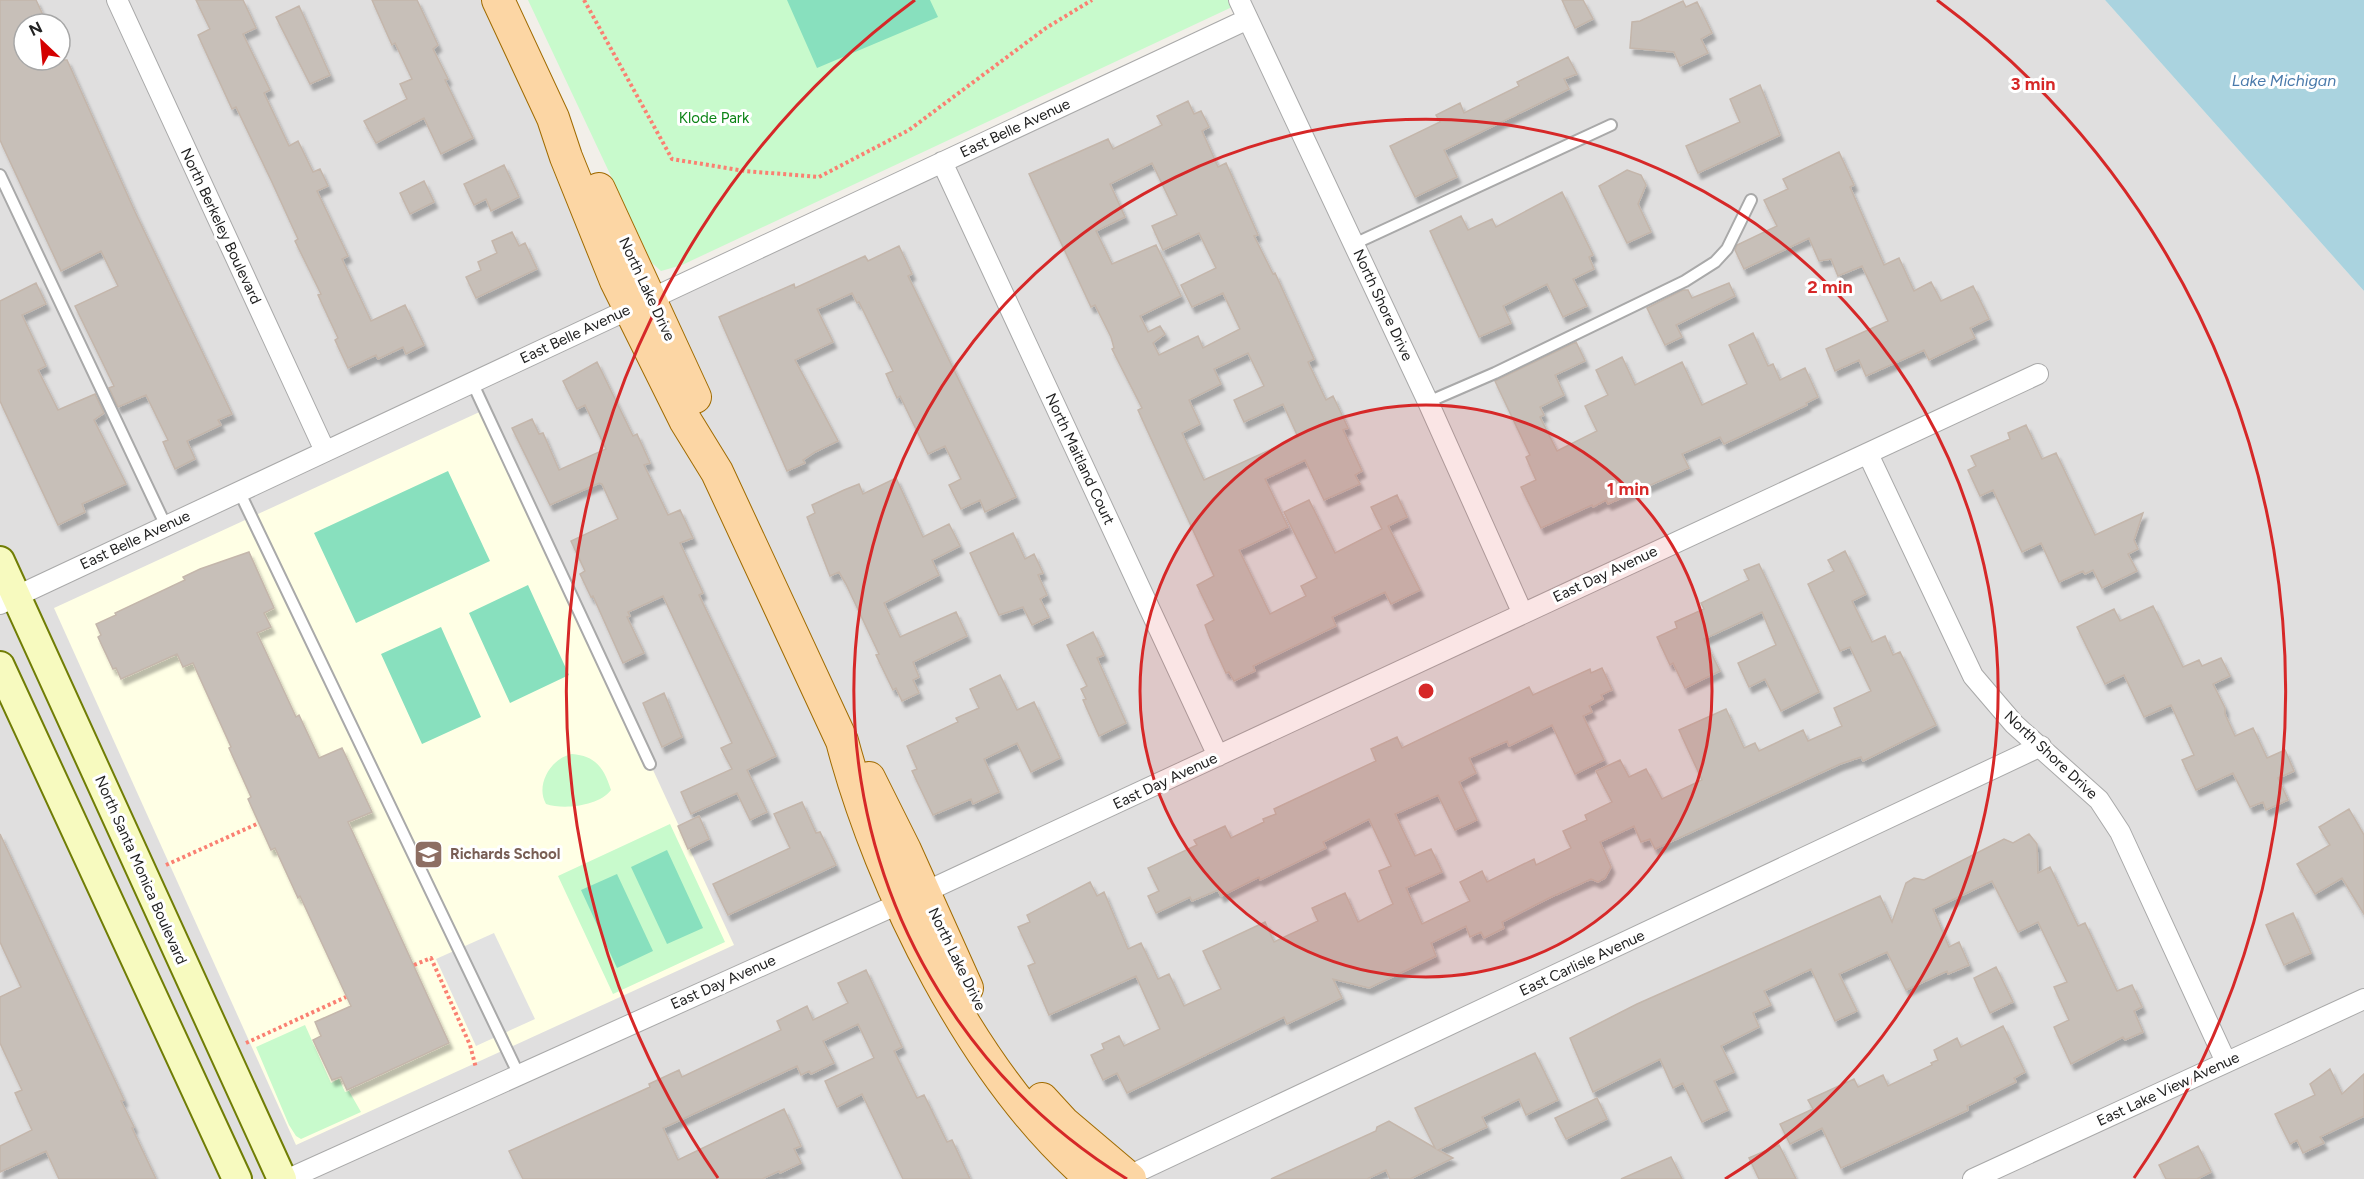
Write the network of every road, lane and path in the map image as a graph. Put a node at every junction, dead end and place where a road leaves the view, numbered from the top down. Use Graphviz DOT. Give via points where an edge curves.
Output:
graph roads {
  1 [pos="117,0"];
  2 [pos="498,0"];
  3 [pos="584,0"];
  4 [pos="1092,0"];
  5 [pos="1239,0"];
  6 [pos="1248,19"];
  7 [pos="1611,125"];
  8 [pos="942,162"];
  9 [pos="0,175"];
  10 [pos="1751,200"];
  11 [pos="1354,244"];
  12 [pos="640,303"];
  13 [pos="2038,374"];
  14 [pos="472,382"];
  15 [pos="1428,402"];
  16 [pos="325,451"];
  17 [pos="1868,454"];
  18 [pos="239,491"];
  19 [pos="166,526"];
  20 [pos="0,561"];
  21 [pos="8,600"];
  22 [pos="1521,612"];
  23 [pos="0,666"];
  24 [pos="2041,746"];
  25 [pos="1218,756"];
  26 [pos="650,764"];
  27 [pos="259,823"];
  28 [pos="163,866"];
  29 [pos="913,897"];
  30 [pos="414,966"];
  31 [pos="346,997"];
  32 [pos="2364,999"];
  33 [pos="245,1043"];
  34 [pos="2226,1062"];
  35 [pos="476,1068"];
  36 [pos="518,1073"];
  37 [pos="1126,1178"];
  38 [pos="237,1179"];
  39 [pos="282,1179"];
  40 [pos="288,1179"];
  41 [pos="1092,1179"];
  42 [pos="1973,1179"];
  1 -- 16 [label="street, North Berkeley Boulevard"];
  2 -- 12 [label="main road, North Lake Drive" via="553,117 566,157"];
  3 -- 4 [label="path" via="672,159 745,171 819,177 909,130 1046,28"];
  5 -- 6 [label="street, North Shore Drive"];
  6 -- 8 [label="street, East Belle Avenue"];
  6 -- 11 [label="street, North Shore Drive"];
  7 -- 11 [label="lane"];
  8 -- 12 [label="street, East Belle Avenue"];
  8 -- 25 [label="street, North Maitland Court"];
  9 -- 19 [label="lane"];
  10 -- 15 [label="lane" via="1727,249 1705,269 1506,368"];
  11 -- 15 [label="street, North Shore Drive"];
  12 -- 14 [label="street, East Belle Avenue"];
  12 -- 29 [label="main road, North Lake Drive" via="685,420 717,472 842,741 854,786"];
  13 -- 17 [label="street, East Day Avenue"];
  14 -- 16 [label="street, East Belle Avenue"];
  14 -- 26 [label="lane"];
  15 -- 22 [label="street, North Shore Drive"];
  16 -- 18 [label="street, East Belle Avenue"];
  17 -- 22 [label="street, East Day Avenue"];
  17 -- 24 [label="street, North Shore Drive" via="1973,676 2014,724"];
  18 -- 19 [label="street, East Belle Avenue"];
  18 -- 36 [label="lane"];
  19 -- 21 [label="street, East Belle Avenue"];
  20 -- 21 [label="street, North Santa Monica Boulevard"];
  21 -- 39 [label="street, North Santa Monica Boulevard"];
  22 -- 25 [label="street, East Day Avenue"];
  23 -- 38 [label="street"];
  24 -- 34 [label="street, North Shore Drive" via="2099,800 2120,832"];
  24 -- 37 [label="street, East Carlisle Avenue"];
  25 -- 29 [label="street, East Day Avenue"];
  27 -- 28 [label="path"];
  29 -- 36 [label="street, East Day Avenue"];
  29 -- 37 [label="main road, North Lake Drive" via="1010,1058 1064,1123"];
  29 -- 41 [label="main road, North Lake Drive" via="931,963 988,1063 1038,1126"];
  30 -- 35 [label="path" via="431,958 470,1045"];
  31 -- 33 [label="path"];
  32 -- 34 [label="street, East Lake View Avenue"];
  34 -- 42 [label="street, East Lake View Avenue"];
  36 -- 40 [label="street, East Day Avenue"];
}
